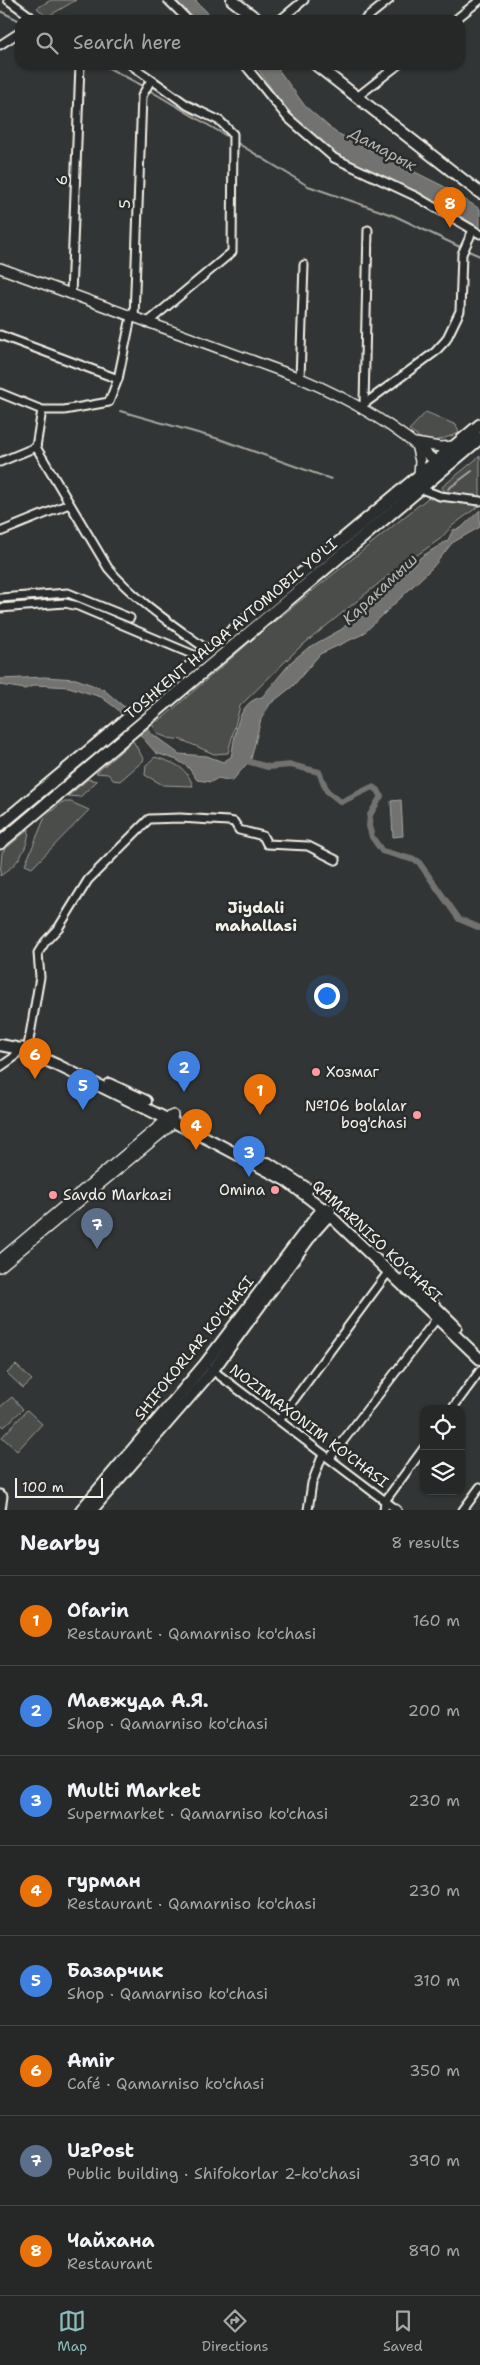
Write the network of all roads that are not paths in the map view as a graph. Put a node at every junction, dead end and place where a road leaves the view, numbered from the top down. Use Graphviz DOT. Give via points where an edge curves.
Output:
graph roads {
  1 [pos="8,0"];
  2 [pos="168,0"];
  3 [pos="304,0"];
  4 [pos="390,0"];
  5 [pos="480,0"];
  6 [pos="238,2"];
  7 [pos="29,15"];
  8 [pos="183,15"];
  9 [pos="252,15"];
  10 [pos="286,15"];
  11 [pos="370,15"];
  12 [pos="461,15"];
  13 [pos="15,35"];
  14 [pos="0,45"];
  15 [pos="80,70"];
  16 [pos="135,70"];
  17 [pos="249,70"];
  18 [pos="322,70"];
  19 [pos="392,70"];
  20 [pos="148,85"];
  21 [pos="357,98"];
  22 [pos="480,194"];
  23 [pos="368,230"];
  24 [pos="474,230"];
  25 [pos="480,234"];
  26 [pos="304,264"];
  27 [pos="0,268"];
  28 [pos="71,295"];
  29 [pos="132,318"];
  30 [pos="147,323"];
  31 [pos="0,335"];
  32 [pos="300,378"];
  33 [pos="118,379"];
  34 [pos="0,393"];
  35 [pos="362,406"];
  36 [pos="42,410"];
  37 [pos="480,425"];
  38 [pos="480,438"];
  39 [pos="415,442"];
  40 [pos="454,446"];
  41 [pos="36,447"];
  42 [pos="0,462"];
  43 [pos="439,466"];
  44 [pos="419,475"];
  45 [pos="421,489"];
  46 [pos="480,501"];
  47 [pos="69,504"];
  48 [pos="0,532"];
  49 [pos="331,548"];
  50 [pos="339,558"];
  51 [pos="0,598"];
  52 [pos="0,608"];
  53 [pos="130,618"];
  54 [pos="202,646"];
  55 [pos="201,658"];
  56 [pos="146,712"];
  57 [pos="0,825"];
  58 [pos="0,843"];
  59 [pos="336,860"];
  60 [pos="0,1039"];
  61 [pos="0,1044"];
  62 [pos="25,1048"];
  63 [pos="0,1067"];
  64 [pos="170,1118"];
  65 [pos="328,1210"];
  66 [pos="0,1259"];
  67 [pos="0,1267"];
  68 [pos="389,1271"];
  69 [pos="437,1318"];
  70 [pos="480,1350"];
  71 [pos="480,1358"];
  72 [pos="209,1367"];
  73 [pos="480,1371"];
  74 [pos="455,1405"];
  75 [pos="279,1420"];
  76 [pos="423,1450"];
  77 [pos="327,1456"];
  78 [pos="480,1487"];
  79 [pos="0,1494"];
  80 [pos="385,1501"];
  81 [pos="1,1510"];
  82 [pos="81,1510"];
  83 [pos="92,1510"];
  84 [pos="308,1510"];
  85 [pos="384,1510"];
  86 [pos="397,1510"];
  87 [pos="463,1510"];
  1 -- 7 [label="street"];
  2 -- 8 [label="street"];
  3 -- 10 [label="street"];
  4 -- 11 [label="street"];
  5 -- 12 [label="street"];
  6 -- 9 [label="main road"];
  13 -- 14 [label="street"];
  15 -- 28 [label="street, 6"];
  16 -- 20 [label="street"];
  17 -- 24 [label="street" via="287,116 334,158 417,197"];
  18 -- 21 [label="main road"];
  19 -- 21 [label="street"];
  20 -- 29 [label="street, 5" via="142,96"];
  20 -- 30 [label="street" via="220,121 233,140 232,252"];
  21 -- 22 [label="main road"];
  23 -- 35 [label="street"];
  24 -- 25 [label="street"];
  24 -- 35 [label="street" via="462,254 460,311 446,340 435,352"];
  26 -- 32 [label="street"];
  27 -- 28 [label="street"];
  28 -- 29 [label="street"];
  29 -- 30 [label="street"];
  29 -- 33 [label="street, 5"];
  30 -- 32 [label="street"];
  31 -- 33 [label="street"];
  32 -- 35 [label="street"];
  33 -- 36 [label="street, 5" via="109,402 64,410"];
  34 -- 36 [label="street"];
  35 -- 39 [label="street"];
  36 -- 41 [label="street"];
  37 -- 40 [label="highway, TOSHKENT HALQA AVTOMOBIL YO'LI"];
  38 -- 43 [label="highway, TOSHKENT HALQA AVTOMOBIL YO'LI"];
  39 -- 40 [label="street" via="438,447"];
  39 -- 43 [label="street"];
  39 -- 44 [label="street" via="420,462"];
  40 -- 43 [label="highway, TOSHKENT HALQA AVTOMOBIL YO'LI"];
  41 -- 42 [label="street"];
  41 -- 47 [label="street"];
  43 -- 44 [label="highway, TOSHKENT HALQA AVTOMOBIL YO'LI"];
  43 -- 45 [label="highway, TOSHKENT HALQA AVTOMOBIL YO'LI"];
  44 -- 49 [label="highway, TOSHKENT HALQA AVTOMOBIL YO'LI"];
  45 -- 46 [label="street" via="440,496"];
  45 -- 50 [label="highway, TOSHKENT HALQA AVTOMOBIL YO'LI"];
  47 -- 48 [label="street"];
  47 -- 54 [label="street" via="118,580 153,611"];
  49 -- 50 [label="highway"];
  49 -- 55 [label="highway, TOSHKENT HALQA AVTOMOBIL YO'LI"];
  50 -- 56 [label="highway, TOSHKENT HALQA AVTOMOBIL YO'LI"];
  51 -- 53 [label="street" via="68,593"];
  52 -- 55 [label="street" via="65,603 78,606"];
  55 -- 56 [label="highway, TOSHKENT HALQA AVTOMOBIL YO'LI"];
  56 -- 57 [label="highway, TOSHKENT HALQA AVTOMOBIL YO'LI" via="117,728"];
  56 -- 58 [label="highway, TOSHKENT HALQA AVTOMOBIL YO'LI" via="125,737"];
  59 -- 62 [label="street" via="308,846 267,844 263,836 239,830 234,822 149,819 88,880 38,954 40,976"];
  60 -- 62 [label="main road, QAMARNISO KO'CHASI"];
  61 -- 62 [label="main road, QAMARNISO KO'CHASI"];
  62 -- 63 [label="street"];
  62 -- 64 [label="main road, QAMARNISO KO'CHASI"];
  64 -- 65 [label="main road, QAMARNISO KO'CHASI" via="286,1172"];
  64 -- 66 [label="street"];
  64 -- 67 [label="street" via="160,1135"];
  65 -- 68 [label="main road, QAMARNISO KO'CHASI"];
  65 -- 70 [label="main road, QAMARNISO KO'CHASI"];
  65 -- 72 [label="main road"];
  68 -- 69 [label="main road, QAMARNISO KO'CHASI"];
  68 -- 75 [label="street"];
  69 -- 71 [label="main road, QAMARNISO KO'CHASI"];
  69 -- 77 [label="street"];
  72 -- 75 [label="street, NOZIMAXONIM KO'CHASI"];
  72 -- 82 [label="main road, SHIFOKORLAR KO'CHASI"];
  72 -- 83 [label="main road, SHIFOKORLAR KO'CHASI"];
  73 -- 74 [label="street"];
  75 -- 77 [label="street, NOZIMAXONIM KO'CHASI"];
  76 -- 80 [label="street"];
  77 -- 80 [label="street, NOZIMAXONIM KO'CHASI"];
  77 -- 84 [label="street" via="312,1483"];
  78 -- 87 [label="street"];
  79 -- 81 [label="street" via="3,1496"];
  80 -- 85 [label="street"];
  80 -- 86 [label="street, NOZIMAXONIM KO'CHASI"];
}
